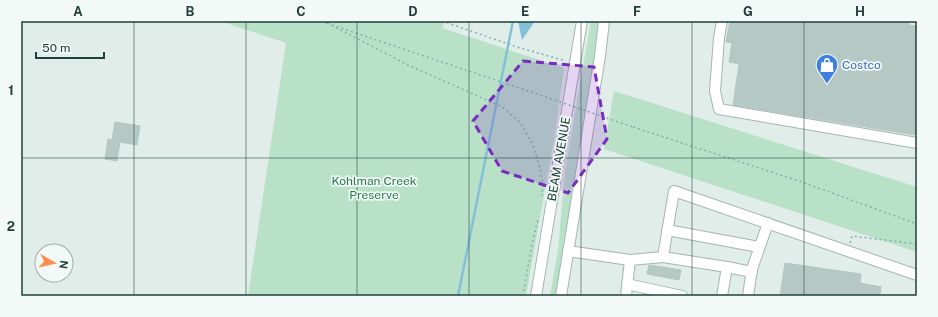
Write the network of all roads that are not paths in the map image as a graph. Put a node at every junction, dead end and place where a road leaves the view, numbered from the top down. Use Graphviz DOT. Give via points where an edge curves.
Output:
graph roads {
  1 [pos="582,21"];
  2 [pos="604,21"];
  3 [pos="722,21"];
  4 [pos="917,143"];
  5 [pos="768,223"];
  6 [pos="667,230"];
  7 [pos="759,247"];
  8 [pos="568,251"];
  9 [pos="663,257"];
  10 [pos="630,260"];
  11 [pos="727,267"];
  12 [pos="541,269"];
  13 [pos="752,272"];
  14 [pos="917,275"];
  15 [pos="627,284"];
  16 [pos="529,296"];
  17 [pos="536,296"];
  18 [pos="561,296"];
  19 [pos="626,296"];
  20 [pos="682,296"];
  21 [pos="722,296"];
  22 [pos="748,296"];
  1 -- 12 [label="street, BEAM AVENUE"];
  2 -- 8 [label="street, BEAM AVENUE"];
  3 -- 4 [label="street" via="715,90 719,109"];
  5 -- 6 [label="street" via="674,191"];
  5 -- 7 [label="street"];
  5 -- 14 [label="street"];
  6 -- 7 [label="street"];
  6 -- 9 [label="street"];
  7 -- 13 [label="street"];
  8 -- 10 [label="street"];
  8 -- 18 [label="street, BEAM AVENUE"];
  9 -- 10 [label="street"];
  9 -- 11 [label="street"];
  10 -- 15 [label="street"];
  11 -- 13 [label="street"];
  11 -- 21 [label="street"];
  12 -- 16 [label="street"];
  12 -- 17 [label="street, BEAM AVENUE"];
  13 -- 22 [label="street"];
  15 -- 19 [label="street"];
  15 -- 20 [label="street"];
}
